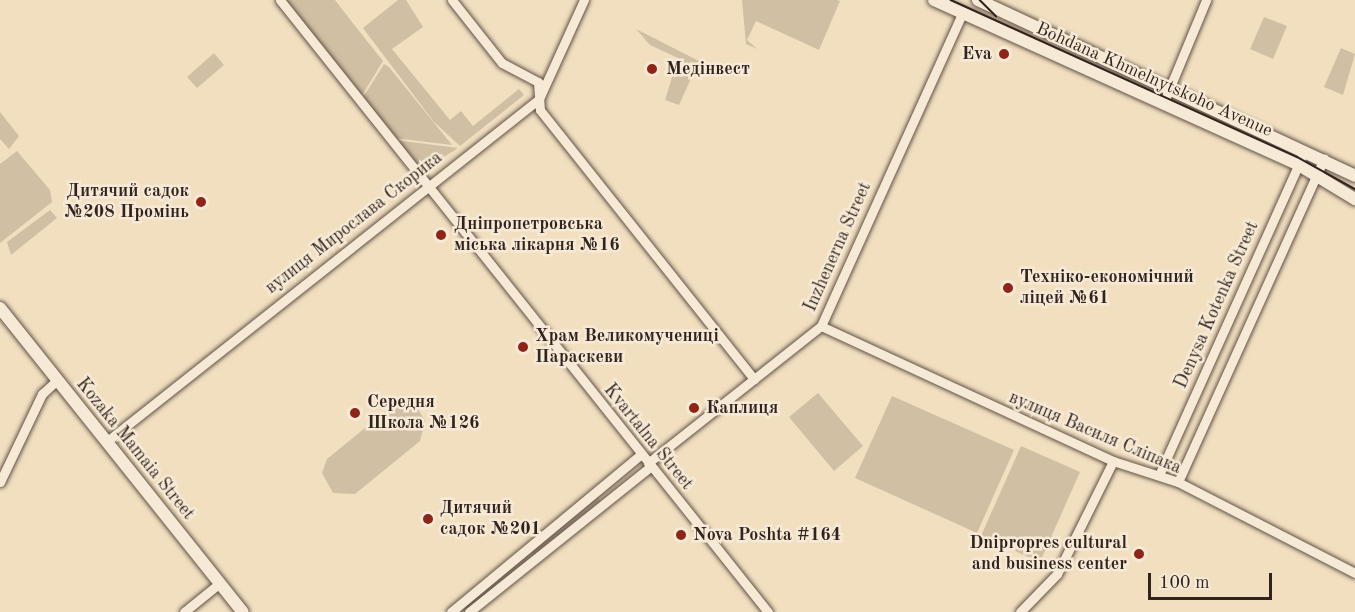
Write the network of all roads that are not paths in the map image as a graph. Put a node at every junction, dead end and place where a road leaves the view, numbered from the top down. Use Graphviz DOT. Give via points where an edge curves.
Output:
graph roads {
  1 [pos="280,0"];
  2 [pos="452,0"];
  3 [pos="585,0"];
  4 [pos="934,0"];
  5 [pos="973,0"];
  6 [pos="978,0"];
  7 [pos="1206,0"];
  8 [pos="961,6"];
  9 [pos="1170,87"];
  10 [pos="539,99"];
  11 [pos="1163,104"];
  12 [pos="1306,149"];
  13 [pos="1324,158"];
  14 [pos="1299,165"];
  15 [pos="1317,174"];
  16 [pos="1355,176"];
  17 [pos="428,186"];
  18 [pos="1355,199"];
  19 [pos="0,308"];
  20 [pos="821,326"];
  21 [pos="754,379"];
  22 [pos="57,380"];
  23 [pos="106,442"];
  24 [pos="641,454"];
  25 [pos="1113,461"];
  26 [pos="649,465"];
  27 [pos="1159,476"];
  28 [pos="0,482"];
  29 [pos="1178,482"];
  30 [pos="1355,573"];
  31 [pos="220,583"];
  32 [pos="184,612"];
  33 [pos="243,612"];
  34 [pos="451,612"];
  35 [pos="469,612"];
  36 [pos="768,612"];
  37 [pos="1020,612"];
  1 -- 17 [label="street, Kvartalna Street"];
  2 -- 10 [label="street" via="502,63 538,82"];
  3 -- 10 [label="street, вулиця Мирослава Скорика"];
  4 -- 8 [label="main road, Bohdana Khmelnytskoho Avenue"];
  5 -- 8 [label="main road"];
  6 -- 9 [label="main road, Bohdana Khmelnytskoho Avenue"];
  7 -- 9 [label="street"];
  8 -- 11 [label="main road, Bohdana Khmelnytskoho Avenue"];
  8 -- 20 [label="street, Inzhenerna Street"];
  9 -- 11 [label="street"];
  9 -- 12 [label="main road, Bohdana Khmelnytskoho Avenue"];
  10 -- 17 [label="street, вулиця Мирослава Скорика"];
  10 -- 21 [label="street" via="540,110"];
  11 -- 14 [label="main road, Bohdana Khmelnytskoho Avenue"];
  12 -- 13 [label="main road, Bohdana Khmelnytskoho Avenue"];
  12 -- 14 [label="street, Denysa Kotenka Street"];
  13 -- 15 [label="street, Denysa Kotenka Street"];
  13 -- 16 [label="main road, Bohdana Khmelnytskoho Avenue"];
  14 -- 15 [label="main road, Bohdana Khmelnytskoho Avenue"];
  14 -- 27 [label="street, Denysa Kotenka Street"];
  15 -- 18 [label="main road, Bohdana Khmelnytskoho Avenue"];
  15 -- 29 [label="street, Denysa Kotenka Street"];
  17 -- 23 [label="street, вулиця Мирослава Скорика"];
  17 -- 24 [label="street, Kvartalna Street"];
  19 -- 22 [label="main road, Kozaka Mamaia Street"];
  20 -- 21 [label="street, Inzhenerna Street"];
  20 -- 25 [label="street, вулиця Василя Сліпака"];
  21 -- 26 [label="street, Inzhenerna Street"];
  22 -- 23 [label="main road, Kozaka Mamaia Street"];
  22 -- 28 [label="street" via="42,394"];
  23 -- 31 [label="main road, Kozaka Mamaia Street"];
  24 -- 26 [label="street, Kvartalna Street"];
  24 -- 34 [label="street"];
  25 -- 27 [label="street, вулиця Василя Сліпака"];
  25 -- 37 [label="street" via="1057,574"];
  26 -- 35 [label="street, Inzhenerna Street"];
  26 -- 36 [label="street, Kvartalna Street"];
  27 -- 29 [label="street, вулиця Василя Сліпака"];
  29 -- 30 [label="street, вулиця Василя Сліпака"];
  31 -- 32 [label="street"];
  31 -- 33 [label="main road, Kozaka Mamaia Street"];
}
